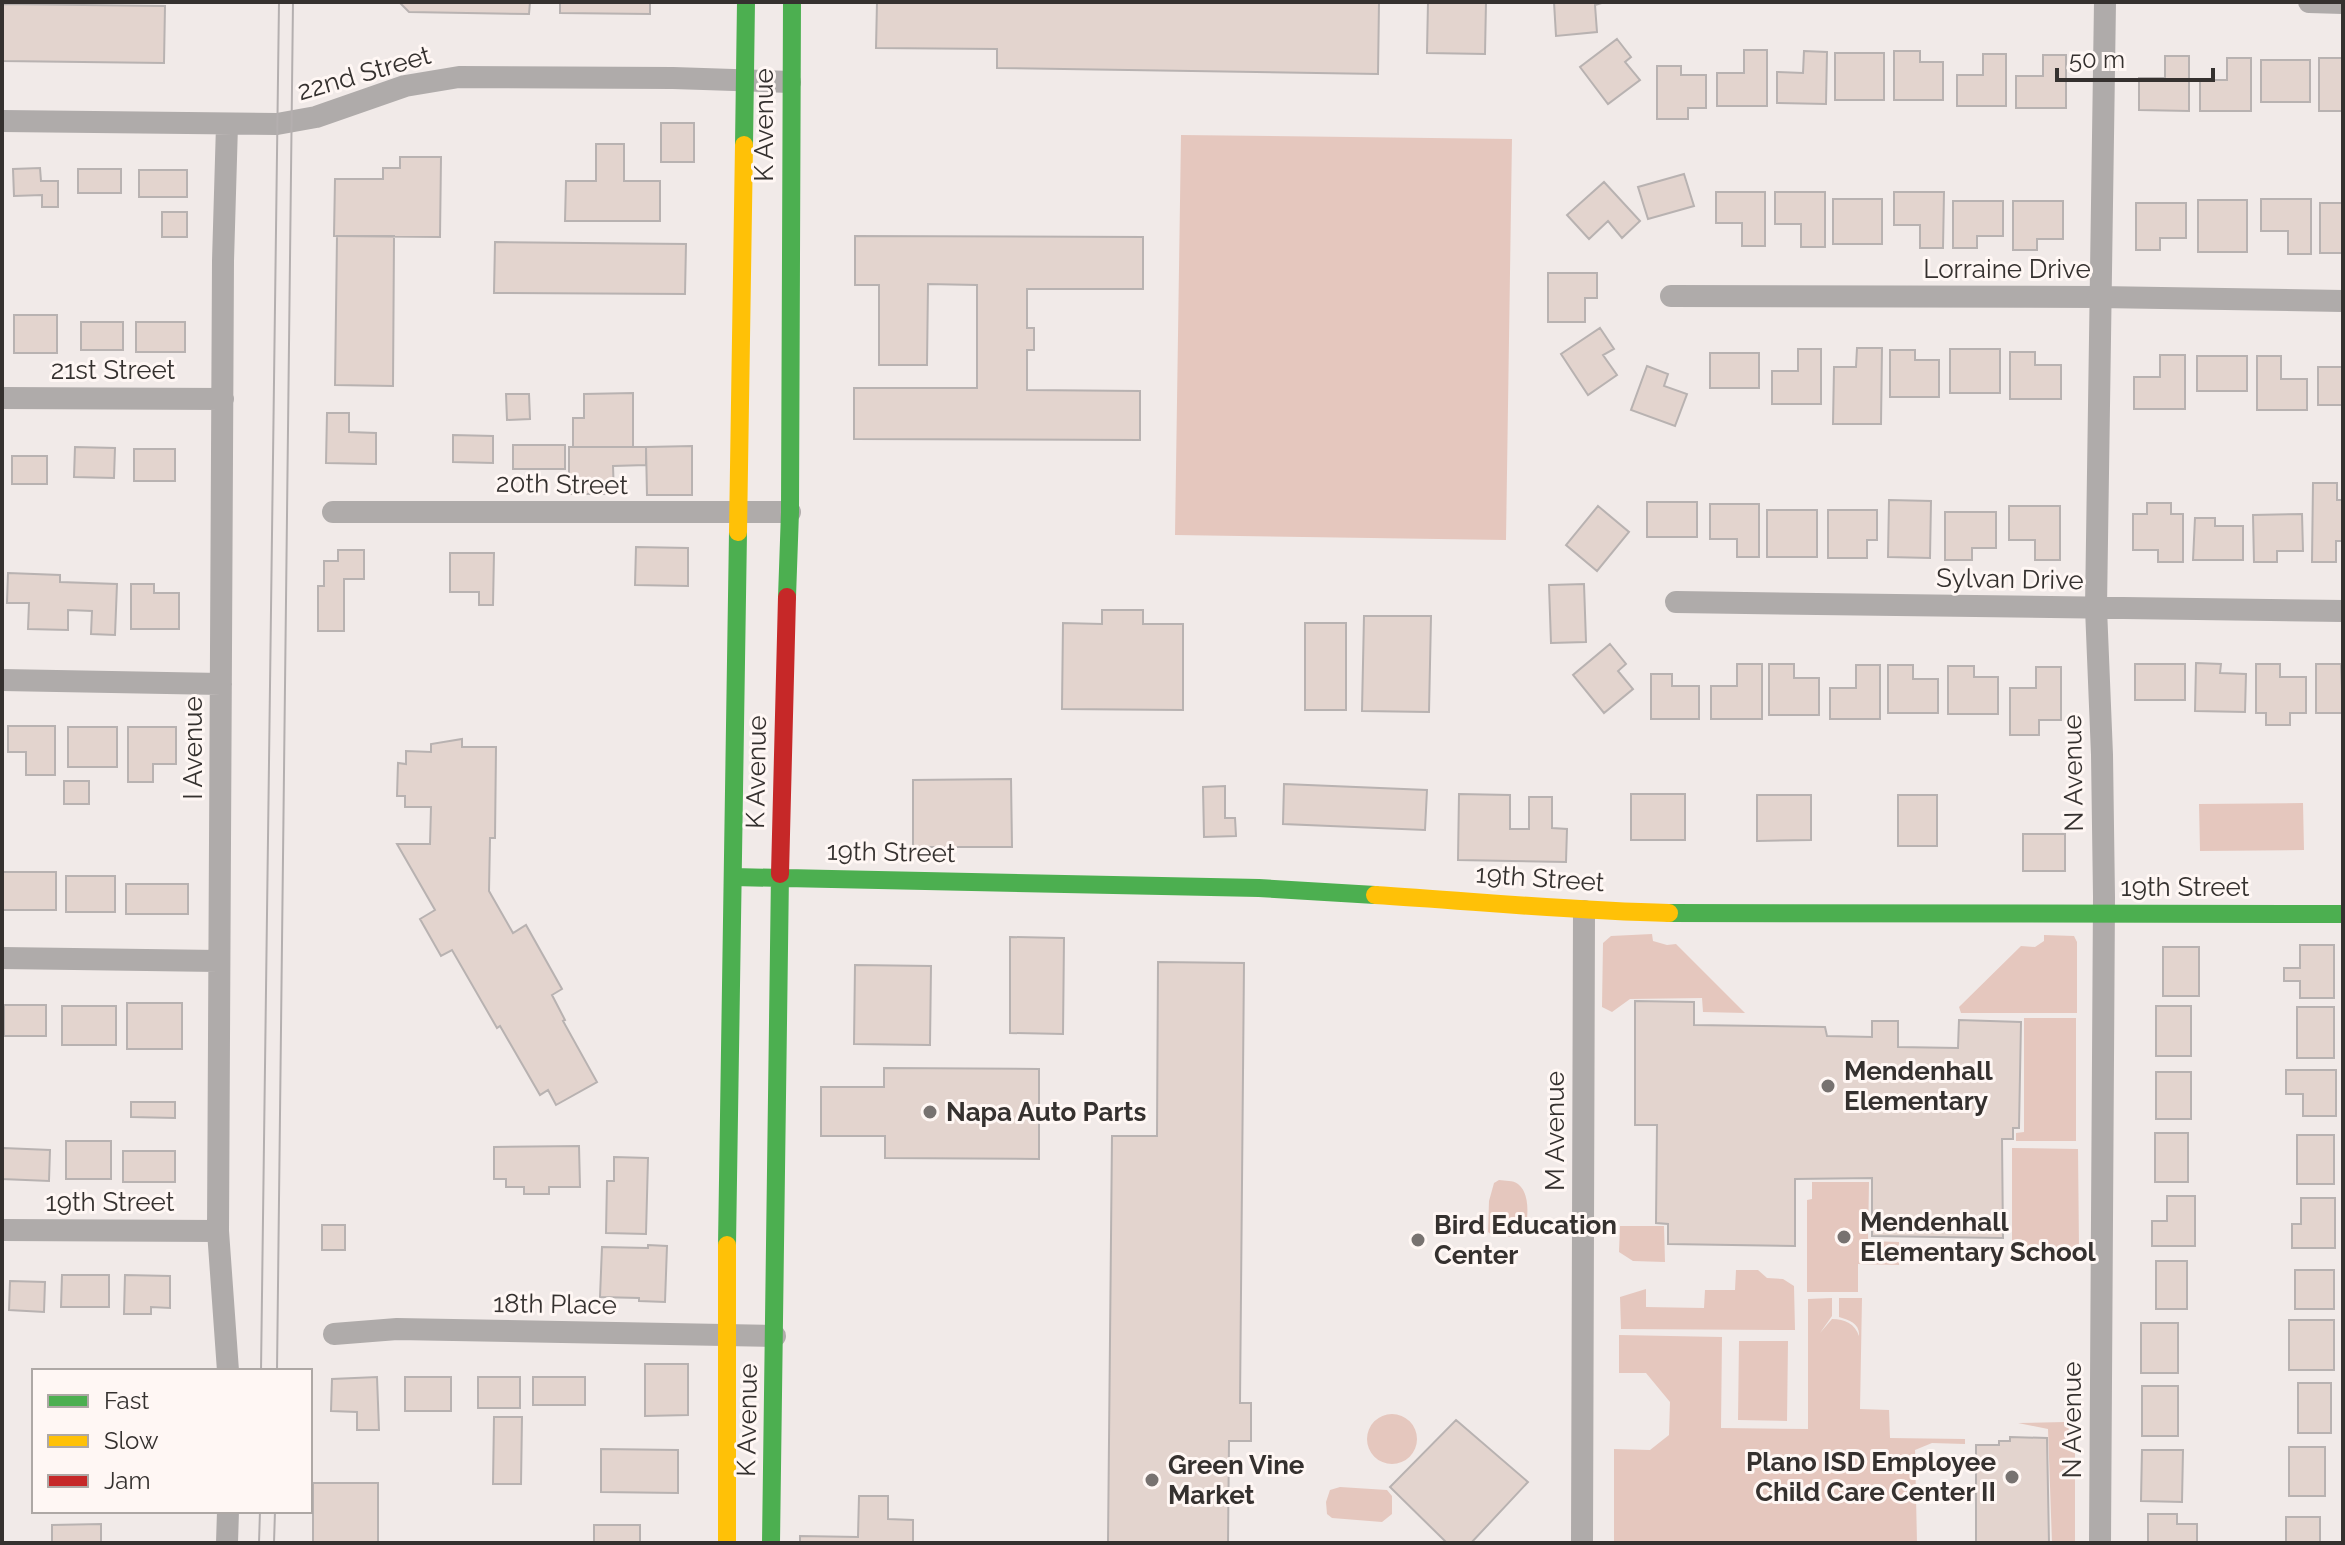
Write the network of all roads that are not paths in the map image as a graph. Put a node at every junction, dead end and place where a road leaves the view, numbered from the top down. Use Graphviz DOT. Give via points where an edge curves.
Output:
graph roads {
  1 [pos="746,2"];
  2 [pos="792,2"];
  3 [pos="2105,2"];
  4 [pos="2309,2"];
  5 [pos="2343,3"];
  6 [pos="746,80"];
  7 [pos="790,82"];
  8 [pos="2,121"];
  9 [pos="227,125"];
  10 [pos="1671,296"];
  11 [pos="2099,297"];
  12 [pos="2343,301"];
  13 [pos="2,398"];
  14 [pos="223,399"];
  15 [pos="333,512"];
  16 [pos="739,512"];
  17 [pos="790,512"];
  18 [pos="1676,602"];
  19 [pos="2096,608"];
  20 [pos="2343,611"];
  21 [pos="2,680"];
  22 [pos="221,684"];
  23 [pos="733,877"];
  24 [pos="780,877"];
  25 [pos="1584,911"];
  26 [pos="2343,914"];
  27 [pos="2104,915"];
  28 [pos="2,958"];
  29 [pos="218,961"];
  30 [pos="2,1230"];
  31 [pos="218,1231"];
  32 [pos="334,1334"];
  33 [pos="726,1336"];
  34 [pos="775,1336"];
  35 [pos="228,1369"];
  36 [pos="228,1513"];
  37 [pos="227,1543"];
  38 [pos="727,1543"];
  39 [pos="771,1543"];
  40 [pos="1582,1543"];
  41 [pos="2100,1543"];
  1 -- 6 [label="main road, K Avenue"];
  2 -- 7 [label="main road, K Avenue"];
  3 -- 11 [label="street, N Avenue"];
  4 -- 5 [label="street"];
  6 -- 7 [label="street, 22nd Street"];
  6 -- 9 [label="street, 22nd Street" via="459,77 405,86 291,123"];
  6 -- 16 [label="main road, K Avenue"];
  7 -- 17 [label="main road, K Avenue"];
  8 -- 9 [label="street, 22nd Street"];
  9 -- 14 [label="street, I Avenue"];
  10 -- 11 [label="street, Lorraine Drive"];
  11 -- 12 [label="street, Lorraine Drive"];
  11 -- 19 [label="street, N Avenue"];
  13 -- 14 [label="street, 21st Street"];
  14 -- 22 [label="street, I Avenue"];
  15 -- 16 [label="street, 20th Street"];
  16 -- 17 [label="street, 20th Street"];
  16 -- 23 [label="main road, K Avenue"];
  17 -- 24 [label="main road, K Avenue"];
  18 -- 19 [label="street, Sylvan Drive"];
  19 -- 20 [label="street, Sylvan Drive"];
  19 -- 27 [label="street, N Avenue"];
  21 -- 22 [label="street"];
  22 -- 29 [label="street, I Avenue"];
  23 -- 24 [label="main road, 19th Street"];
  23 -- 33 [label="main road, K Avenue"];
  24 -- 25 [label="main road, 19th Street" via="1259,888"];
  24 -- 34 [label="main road, K Avenue"];
  25 -- 27 [label="main road, 19th Street"];
  25 -- 40 [label="street, M Avenue"];
  26 -- 27 [label="main road, 19th Street"];
  27 -- 41 [label="street, N Avenue"];
  28 -- 29 [label="street"];
  29 -- 31 [label="street, I Avenue"];
  30 -- 31 [label="street, 19th Street"];
  31 -- 35 [label="street, I Avenue"];
  32 -- 33 [label="street, 18th Place" via="397,1329"];
  33 -- 34 [label="street, 18th Place"];
  33 -- 38 [label="main road, K Avenue"];
  34 -- 39 [label="main road, K Avenue"];
  36 -- 37 [label="street"];
}
